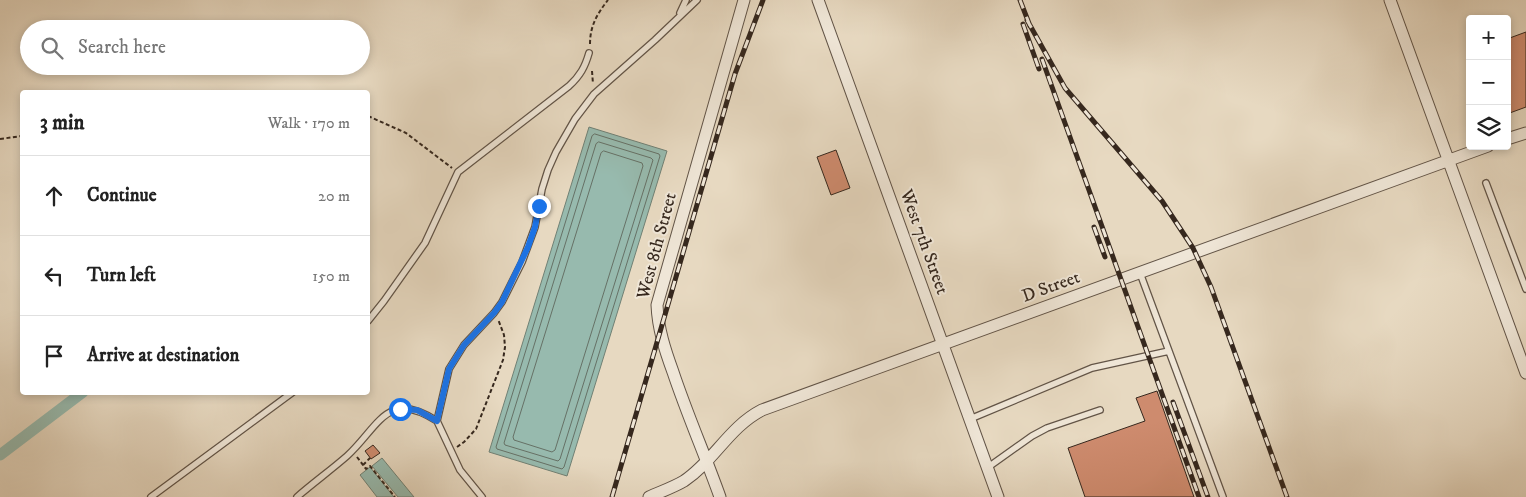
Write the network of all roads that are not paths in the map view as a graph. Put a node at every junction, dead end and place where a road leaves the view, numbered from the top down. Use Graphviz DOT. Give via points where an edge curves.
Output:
graph roads {
  1 [pos="686,0"];
  2 [pos="696,0"];
  3 [pos="744,0"];
  4 [pos="818,0"];
  5 [pos="1390,0"];
  6 [pos="677,19"];
  7 [pos="589,53"];
  8 [pos="1526,133"];
  9 [pos="1511,138"];
  10 [pos="1477,150"];
  11 [pos="1448,160"];
  12 [pos="1486,183"];
  13 [pos="1140,273"];
  14 [pos="1526,289"];
  15 [pos="370,318"];
  16 [pos="943,344"];
  17 [pos="1170,351"];
  18 [pos="1526,373"];
  19 [pos="289,395"];
  20 [pos="1100,410"];
  21 [pos="970,419"];
  22 [pos="437,421"];
  23 [pos="707,461"];
  24 [pos="987,468"];
  25 [pos="151,497"];
  26 [pos="297,497"];
  27 [pos="482,497"];
  28 [pos="649,497"];
  29 [pos="720,497"];
  30 [pos="998,497"];
  31 [pos="1223,497"];
  1 -- 6 [label="lane"];
  2 -- 6 [label="lane"];
  3 -- 23 [label="street, West 8th Street" via="657,305 665,349"];
  4 -- 16 [label="street, West 7th Street"];
  5 -- 11 [label="street"];
  6 -- 22 [label="lane" via="594,94 575,119 556,152 542,189 528,247 502,302 464,345 449,369"];
  7 -- 15 [label="lane" via="580,76 569,86 458,172 425,243"];
  8 -- 9 [label="street"];
  10 -- 11 [label="street, D Street"];
  11 -- 13 [label="street, D Street"];
  11 -- 18 [label="street"];
  12 -- 14 [label="lane"];
  13 -- 16 [label="street, D Street"];
  13 -- 17 [label="lane"];
  16 -- 21 [label="street, West 7th Street"];
  16 -- 23 [label="street, D Street" via="762,410 738,426"];
  17 -- 21 [label="lane" via="1092,368"];
  17 -- 31 [label="lane"];
  19 -- 25 [label="lane"];
  20 -- 24 [label="lane" via="1040,432"];
  21 -- 24 [label="street, West 7th Street"];
  22 -- 26 [label="lane" via="417,410 392,411 379,419 352,451"];
  22 -- 27 [label="lane" via="460,470"];
  23 -- 28 [label="street, D Street" via="684,480"];
  23 -- 29 [label="street, West 8th Street"];
  24 -- 30 [label="street, West 7th Street"];
}
